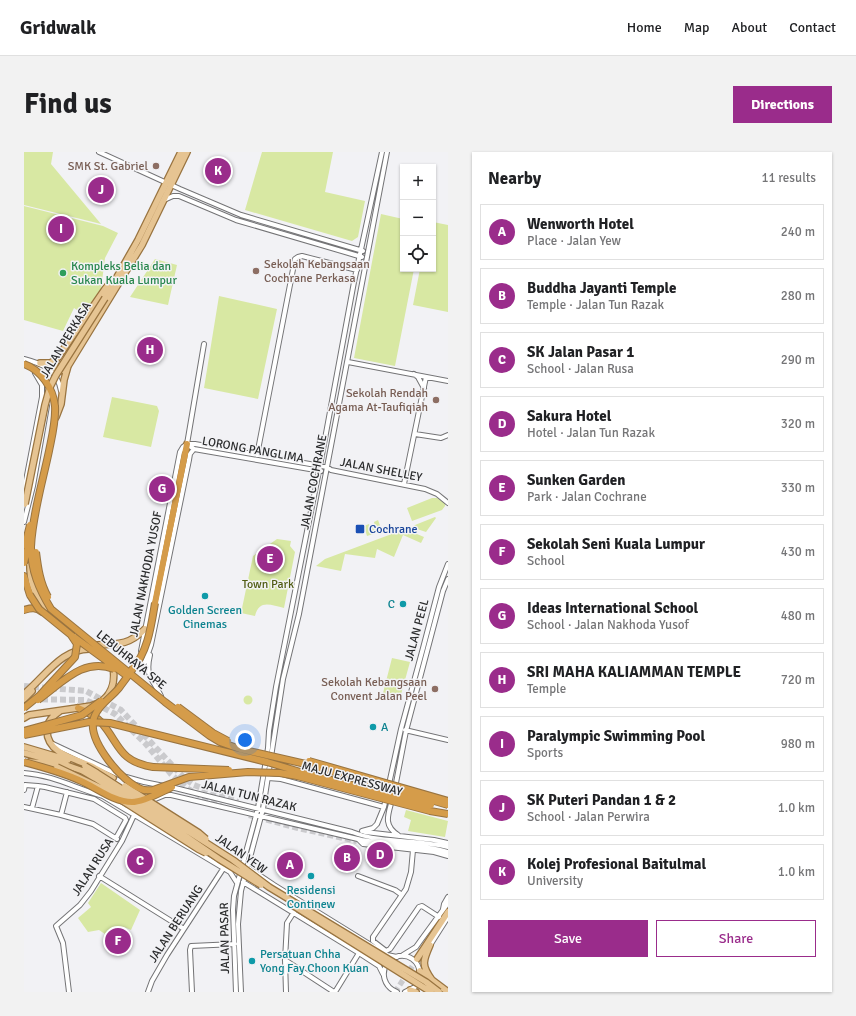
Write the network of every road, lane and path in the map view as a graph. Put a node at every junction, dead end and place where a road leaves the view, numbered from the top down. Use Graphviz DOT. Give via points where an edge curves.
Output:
graph roads {
  1 [pos="99,152"];
  2 [pos="181,152"];
  3 [pos="188,152"];
  4 [pos="382,152"];
  5 [pos="387,152"];
  6 [pos="169,184"];
  7 [pos="164,200"];
  8 [pos="361,250"];
  9 [pos="368,252"];
  10 [pos="360,257"];
  11 [pos="366,258"];
  12 [pos="357,270"];
  13 [pos="117,276"];
  14 [pos="204,344"];
  15 [pos="24,359"];
  16 [pos="56,360"];
  17 [pos="348,362"];
  18 [pos="40,364"];
  19 [pos="26,366"];
  20 [pos="68,366"];
  21 [pos="414,374"];
  22 [pos="426,377"];
  23 [pos="448,381"];
  24 [pos="424,388"];
  25 [pos="62,393"];
  26 [pos="54,434"];
  27 [pos="415,434"];
  28 [pos="448,435"];
  29 [pos="187,444"];
  30 [pos="193,450"];
  31 [pos="256,455"];
  32 [pos="320,466"];
  33 [pos="327,469"];
  34 [pos="331,470"];
  35 [pos="319,471"];
  36 [pos="404,484"];
  37 [pos="24,491"];
  38 [pos="448,502"];
  39 [pos="38,506"];
  40 [pos="25,507"];
  41 [pos="24,522"];
  42 [pos="24,543"];
  43 [pos="24,555"];
  44 [pos="24,563"];
  45 [pos="448,564"];
  46 [pos="24,576"];
  47 [pos="448,579"];
  48 [pos="446,591"];
  49 [pos="24,610"];
  50 [pos="148,611"];
  51 [pos="157,613"];
  52 [pos="145,629"];
  53 [pos="94,645"];
  54 [pos="151,645"];
  55 [pos="104,653"];
  56 [pos="133,668"];
  57 [pos="48,672"];
  58 [pos="140,679"];
  59 [pos="24,694"];
  60 [pos="161,696"];
  61 [pos="24,699"];
  62 [pos="165,702"];
  63 [pos="78,708"];
  64 [pos="24,709"];
  65 [pos="60,711"];
  66 [pos="24,718"];
  67 [pos="404,730"];
  68 [pos="24,731"];
  69 [pos="24,735"];
  70 [pos="448,740"];
  71 [pos="51,743"];
  72 [pos="24,747"];
  73 [pos="24,753"];
  74 [pos="267,762"];
  75 [pos="24,763"];
  76 [pos="34,767"];
  77 [pos="248,772"];
  78 [pos="24,773"];
  79 [pos="39,774"];
  80 [pos="391,775"];
  81 [pos="204,776"];
  82 [pos="397,776"];
  83 [pos="268,778"];
  84 [pos="38,786"];
  85 [pos="24,790"];
  86 [pos="67,792"];
  87 [pos="105,797"];
  88 [pos="448,801"];
  89 [pos="448,805"];
  90 [pos="24,807"];
  91 [pos="384,807"];
  92 [pos="32,808"];
  93 [pos="138,808"];
  94 [pos="258,808"];
  95 [pos="448,808"];
  96 [pos="128,810"];
  97 [pos="263,810"];
  98 [pos="448,814"];
  99 [pos="61,815"];
  100 [pos="134,815"];
  101 [pos="256,815"];
  102 [pos="262,816"];
  103 [pos="398,835"];
  104 [pos="361,836"];
  105 [pos="116,838"];
  106 [pos="122,841"];
  107 [pos="448,843"];
  108 [pos="448,847"];
  109 [pos="413,850"];
  110 [pos="448,852"];
  111 [pos="448,856"];
  112 [pos="219,859"];
  113 [pos="233,860"];
  114 [pos="247,867"];
  115 [pos="223,869"];
  116 [pos="99,876"];
  117 [pos="358,876"];
  118 [pos="244,882"];
  119 [pos="237,883"];
  120 [pos="273,885"];
  121 [pos="402,895"];
  122 [pos="268,896"];
  123 [pos="448,897"];
  124 [pos="303,902"];
  125 [pos="448,903"];
  126 [pos="448,912"];
  127 [pos="295,913"];
  128 [pos="440,915"];
  129 [pos="448,919"];
  130 [pos="184,929"];
  131 [pos="373,937"];
  132 [pos="363,939"];
  133 [pos="235,944"];
  134 [pos="430,945"];
  135 [pos="359,953"];
  136 [pos="402,956"];
  137 [pos="397,957"];
  138 [pos="417,958"];
  139 [pos="285,960"];
  140 [pos="419,969"];
  141 [pos="383,974"];
  142 [pos="432,980"];
  143 [pos="385,981"];
  144 [pos="440,990"];
  145 [pos="69,992"];
  146 [pos="148,992"];
  147 [pos="192,992"];
  148 [pos="236,992"];
  149 [pos="241,992"];
  150 [pos="286,992"];
  151 [pos="334,992"];
  152 [pos="386,992"];
  153 [pos="397,992"];
  154 [pos="410,992"];
  155 [pos="431,992"];
  156 [pos="448,992"];
  1 -- 6 [label="street"];
  2 -- 6 [label="main road, JALAN PERKASA"];
  3 -- 6 [label="main road, JALAN PERKASA"];
  4 -- 8 [label="street, JALAN COCHRANE"];
  5 -- 9 [label="street, JALAN COCHRANE"];
  6 -- 7 [label="main road, JALAN PERKASA"];
  6 -- 8 [label="street" via="241,215"];
  6 -- 13 [label="main road, JALAN PERKASA"];
  7 -- 10 [label="street" via="179,196 236,220"];
  7 -- 20 [label="main road, JALAN PERKASA" via="142,245"];
  8 -- 9 [label="street"];
  8 -- 10 [label="street, JALAN COCHRANE"];
  9 -- 11 [label="street, JALAN COCHRANE"];
  10 -- 11 [label="street"];
  10 -- 12 [label="street, JALAN COCHRANE"];
  11 -- 17 [label="street, JALAN COCHRANE"];
  12 -- 31 [label="street" via="302,256 294,263"];
  12 -- 32 [label="street, JALAN COCHRANE"];
  13 -- 16 [label="main road" via="105,289"];
  13 -- 40 [label="main road, JALAN PERKASA, bridge" via="50,387"];
  14 -- 29 [label="street, JALAN NAKHODA YUSOF"];
  15 -- 18 [label="street"];
  15 -- 26 [label="highway, LEBUHRAYA SPE, bridge" via="39,370 52,389 58,411"];
  16 -- 18 [label="main road"];
  16 -- 20 [label="main road" via="54,368 59,372"];
  17 -- 21 [label="street"];
  17 -- 33 [label="street, JALAN COCHRANE"];
  18 -- 25 [label="street" via="57,378"];
  19 -- 26 [label="highway, LEBUHRAYA SPE, bridge" via="40,375 51,392 55,412"];
  19 -- 37 [label="street" via="39,378 42,393"];
  19 -- 41 [label="street" via="36,372 43,382 48,400"];
  20 -- 25 [label="main road, JALAN PERKASA"];
  21 -- 22 [label="street"];
  21 -- 24 [label="street"];
  22 -- 23 [label="street"];
  22 -- 24 [label="street"];
  24 -- 27 [label="street"];
  25 -- 39 [label="main road, JALAN PERKASA"];
  26 -- 43 [label="highway, bridge" via="32,514"];
  26 -- 44 [label="highway, bridge"];
  26 -- 58 [label="highway, LEBUHRAYA SPE, bridge" via="35,548 44,588 54,607"];
  26 -- 62 [label="highway, LEBUHRAYA SPE, bridge" via="32,536 33,572 40,591 51,609"];
  27 -- 28 [label="street" via="441,438"];
  27 -- 36 [label="street"];
  29 -- 30 [label="street"];
  29 -- 31 [label="street, LORONG PANGLIMA"];
  29 -- 50 [label="street, JALAN NAKHODA YUSOF" via="180,452"];
  29 -- 56 [label="highway, bridge" via="147,644"];
  30 -- 35 [label="street, LORONG PANGLIMA"];
  30 -- 51 [label="street, JALAN NAKHODA YUSOF"];
  31 -- 32 [label="street, LORONG PANGLIMA"];
  32 -- 33 [label="street, LORONG PANGLIMA"];
  32 -- 35 [label="street, JALAN COCHRANE"];
  33 -- 34 [label="street, LORONG PANGLIMA"];
  33 -- 35 [label="street, LORONG PANGLIMA"];
  33 -- 83 [label="street, JALAN COCHRANE" via="299,614 283,679"];
  34 -- 36 [label="street, JALAN SHELLEY"];
  35 -- 94 [label="street, JALAN COCHRANE" via="276,687"];
  36 -- 38 [label="street, JALAN SHELLEY" via="425,489"];
  39 -- 42 [label="main road"];
  39 -- 53 [label="main road" via="30,542 31,583 42,602"];
  45 -- 67 [label="street, JALAN PEEL" via="438,587"];
  46 -- 64 [label="highway, bridge" via="30,595 39,609 71,635 77,644 75,657"];
  47 -- 48 [label="street, JALAN PEEL"];
  48 -- 67 [label="street, JALAN PEEL"];
  49 -- 62 [label="highway, bridge" via="37,609"];
  50 -- 51 [label="street" via="151,616"];
  50 -- 52 [label="street, JALAN NAKHODA YUSOF"];
  51 -- 54 [label="street, JALAN NAKHODA YUSOF"];
  52 -- 53 [label="main road" via="132,640"];
  52 -- 54 [label="street, JALAN NAKHODA YUSOF" via="140,663 144,662"];
  53 -- 55 [label="main road"];
  54 -- 60 [label="street" via="148,670"];
  55 -- 57 [label="main road" via="88,649 71,652"];
  55 -- 58 [label="highway"];
  55 -- 63 [label="main road" via="113,666 112,688 100,703"];
  56 -- 68 [label="highway, bridge" via="97,706 82,715"];
  56 -- 81 [label="highway, bridge" via="100,708 93,722 95,735 104,753 128,781 140,789 162,787 189,777"];
  57 -- 59 [label="main road"];
  57 -- 61 [label="main road"];
  58 -- 60 [label="highway, bridge"];
  58 -- 64 [label="highway, bridge" via="106,666 78,670"];
  58 -- 88 [label="highway, LEBUHRAYA SPE, bridge" via="213,733 241,746 310,761"];
  60 -- 74 [label="highway, bridge" via="198,727 228,745"];
  62 -- 89 [label="highway, LEBUHRAYA SPE, bridge" via="210,736 226,744 310,765"];
  63 -- 65 [label="main road"];
  63 -- 77 [label="highway, bridge" via="100,721 125,755 148,767"];
  65 -- 66 [label="main road"];
  65 -- 71 [label="main road" via="53,716 47,728"];
  67 -- 70 [label="street"];
  67 -- 80 [label="street, JALAN PEEL"];
  67 -- 82 [label="street, JALAN PEEL"];
  69 -- 74 [label="highway, bridge" via="88,722 110,723"];
  71 -- 94 [label="street, JALAN TUN RAZAK" via="119,775"];
  71 -- 113 [label="main road, bridge" via="56,750 113,778 199,833"];
  72 -- 113 [label="main road, JALAN YEW, bridge" via="66,759 97,773"];
  73 -- 112 [label="main road, JALAN YEW, bridge" via="60,763 95,778"];
  74 -- 95 [label="highway, MAJU EXPRESSWAY, bridge"];
  75 -- 76 [label="street"];
  75 -- 81 [label="highway, bridge" via="43,766 90,784 115,798 132,802"];
  75 -- 112 [label="main road, bridge" via="42,763 57,767 107,791 198,850"];
  76 -- 79 [label="street"];
  76 -- 87 [label="street" via="87,786"];
  77 -- 81 [label="highway, bridge"];
  77 -- 98 [label="highway, MAJU EXPRESSWAY, bridge" via="289,774"];
  78 -- 79 [label="street"];
  79 -- 87 [label="street"];
  80 -- 82 [label="street"];
  80 -- 91 [label="street, JALAN PEEL"];
  82 -- 103 [label="street, JALAN PEEL" via="387,820 391,830"];
  83 -- 91 [label="street" via="281,779"];
  83 -- 97 [label="street, JALAN COCHRANE"];
  84 -- 85 [label="street" via="26,785"];
  84 -- 86 [label="street"];
  84 -- 92 [label="street"];
  86 -- 99 [label="street"];
  86 -- 105 [label="street" via="94,799 125,818"];
  87 -- 96 [label="street"];
  90 -- 92 [label="street"];
  91 -- 104 [label="street, JALAN PEEL" via="377,824"];
  92 -- 99 [label="street"];
  93 -- 96 [label="street, JALAN TUN RAZAK"];
  93 -- 100 [label="street"];
  93 -- 101 [label="street, JALAN TUN RAZAK" via="168,794"];
  94 -- 97 [label="street, JALAN TUN RAZAK"];
  94 -- 101 [label="street, JALAN COCHRANE"];
  96 -- 100 [label="street"];
  97 -- 102 [label="street, JALAN COCHRANE"];
  97 -- 104 [label="street, JALAN TUN RAZAK"];
  99 -- 105 [label="street" via="94,824"];
  100 -- 106 [label="street, JALAN RUSA"];
  100 -- 115 [label="street"];
  101 -- 102 [label="street, JALAN TUN RAZAK"];
  101 -- 119 [label="street, JALAN PASAR"];
  102 -- 104 [label="street, JALAN TUN RAZAK"];
  102 -- 114 [label="street, JALAN PASAR"];
  103 -- 104 [label="street"];
  103 -- 107 [label="street"];
  104 -- 108 [label="street, JALAN TUN RAZAK" via="426,842"];
  104 -- 109 [label="street" via="363,844"];
  104 -- 110 [label="street, JALAN TUN RAZAK" via="381,843"];
  105 -- 106 [label="street"];
  106 -- 116 [label="street, JALAN RUSA"];
  109 -- 111 [label="street"];
  109 -- 121 [label="street" via="409,883"];
  112 -- 155 [label="main road, JALAN YEW, bridge"];
  113 -- 144 [label="main road, JALAN YEW, bridge" via="269,887"];
  114 -- 118 [label="street, JALAN PASAR"];
  114 -- 120 [label="street, JALAN YEW"];
  115 -- 119 [label="street" via="230,872"];
  115 -- 130 [label="street, JALAN BERUANG"];
  116 -- 130 [label="street"];
  116 -- 145 [label="street, JALAN RUSA" via="80,905 56,926 63,943"];
  117 -- 121 [label="street"];
  118 -- 122 [label="street, JALAN YEW"];
  118 -- 149 [label="street, JALAN PASAR" via="238,924"];
  119 -- 133 [label="street, JALAN PASAR" via="233,910"];
  120 -- 122 [label="street" via="267,893"];
  120 -- 124 [label="street, JALAN YEW"];
  121 -- 131 [label="street"];
  122 -- 127 [label="street, JALAN YEW"];
  123 -- 128 [label="street"];
  124 -- 127 [label="street"];
  124 -- 132 [label="street, JALAN YEW"];
  125 -- 128 [label="street"];
  126 -- 138 [label="main road"];
  127 -- 135 [label="street, JALAN YEW"];
  127 -- 139 [label="street" via="287,923"];
  128 -- 131 [label="street" via="422,906 419,907 386,951 375,944"];
  128 -- 136 [label="street" via="416,947"];
  129 -- 134 [label="street"];
  130 -- 146 [label="street, JALAN BERUANG"];
  131 -- 132 [label="street"];
  132 -- 137 [label="street, JALAN YEW" via="387,955"];
  133 -- 147 [label="street" via="191,946"];
  133 -- 148 [label="street, JALAN PASAR"];
  134 -- 140 [label="street" via="422,956"];
  134 -- 142 [label="main road" via="424,964"];
  135 -- 141 [label="street, JALAN YEW" via="379,966"];
  135 -- 151 [label="street"];
  136 -- 137 [label="street"];
  136 -- 140 [label="street" via="413,959"];
  137 -- 141 [label="street" via="386,964"];
  139 -- 150 [label="street"];
  139 -- 151 [label="street"];
  140 -- 142 [label="main road"];
  140 -- 154 [label="street" via="418,982"];
  141 -- 143 [label="street"];
  142 -- 144 [label="main road"];
  143 -- 152 [label="street"];
  143 -- 153 [label="street"];
  144 -- 156 [label="main road"];
}
